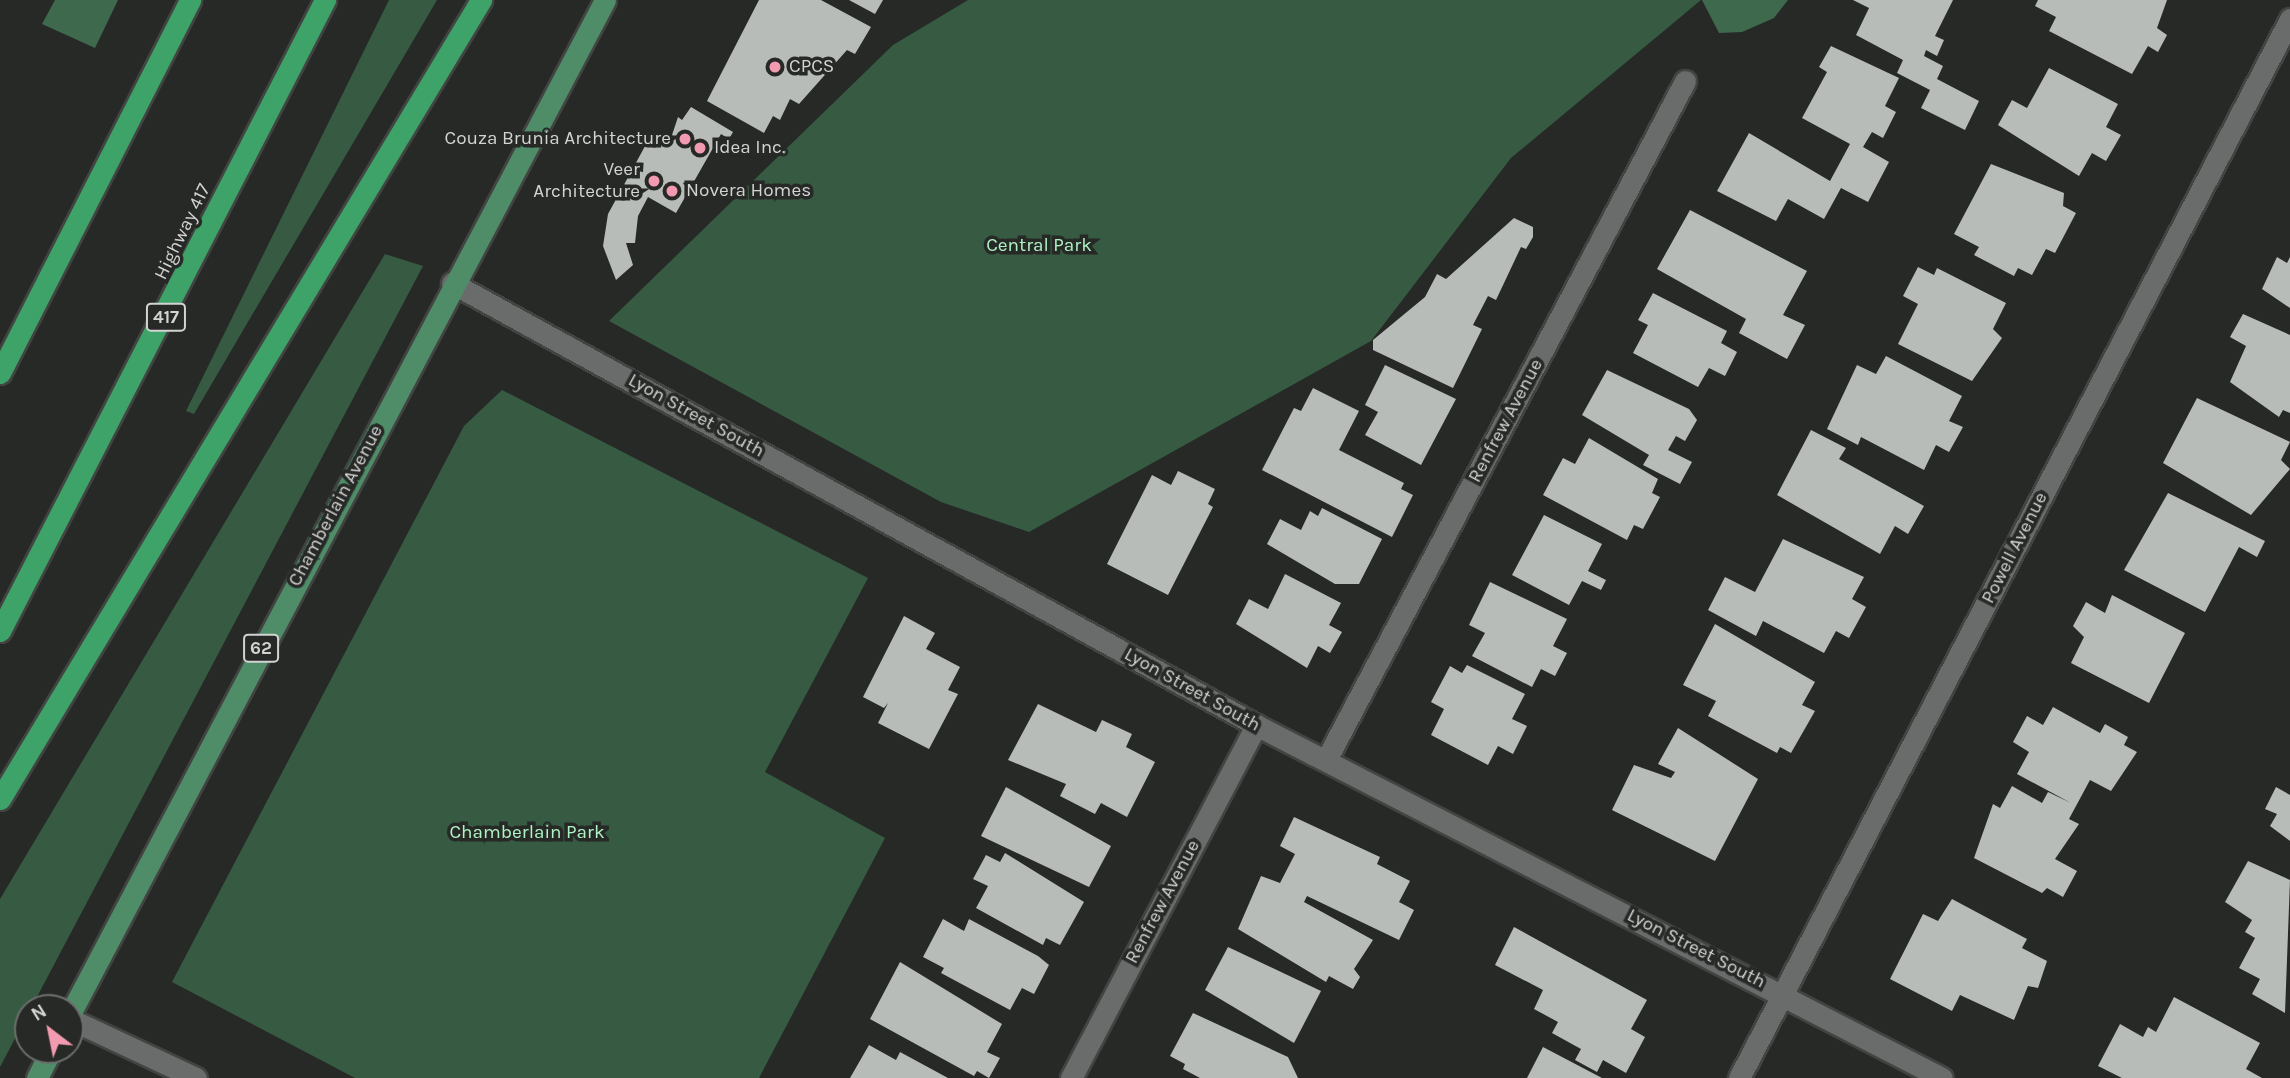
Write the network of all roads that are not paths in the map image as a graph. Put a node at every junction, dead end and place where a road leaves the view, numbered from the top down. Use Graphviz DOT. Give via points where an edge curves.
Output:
graph roads {
  1 [pos="190,0"];
  2 [pos="325,0"];
  3 [pos="481,0"];
  4 [pos="605,0"];
  5 [pos="2290,19"];
  6 [pos="1685,81"];
  7 [pos="452,283"];
  8 [pos="0,373"];
  9 [pos="0,631"];
  10 [pos="1256,725"];
  11 [pos="1326,760"];
  12 [pos="0,799"];
  13 [pos="81,994"];
  14 [pos="1784,994"];
  15 [pos="84,1023"];
  16 [pos="196,1078"];
  17 [pos="1070,1078"];
  18 [pos="1739,1078"];
  19 [pos="1942,1078"];
  1 -- 8 [label="highway"];
  2 -- 9 [label="highway, Highway 417 / 417"];
  3 -- 12 [label="highway"];
  4 -- 7 [label="main road, Chamberlain Avenue / 62"];
  5 -- 14 [label="street, Powell Avenue"];
  6 -- 11 [label="street, Renfrew Avenue"];
  7 -- 10 [label="street, Lyon Street South"];
  7 -- 13 [label="main road, Chamberlain Avenue / 62"];
  10 -- 11 [label="street, Lyon Street South"];
  10 -- 17 [label="street, Renfrew Avenue"];
  11 -- 14 [label="street, Lyon Street South"];
  14 -- 18 [label="street, Powell Avenue"];
  14 -- 19 [label="street, Lyon Street South"];
  15 -- 16 [label="street"];
}
